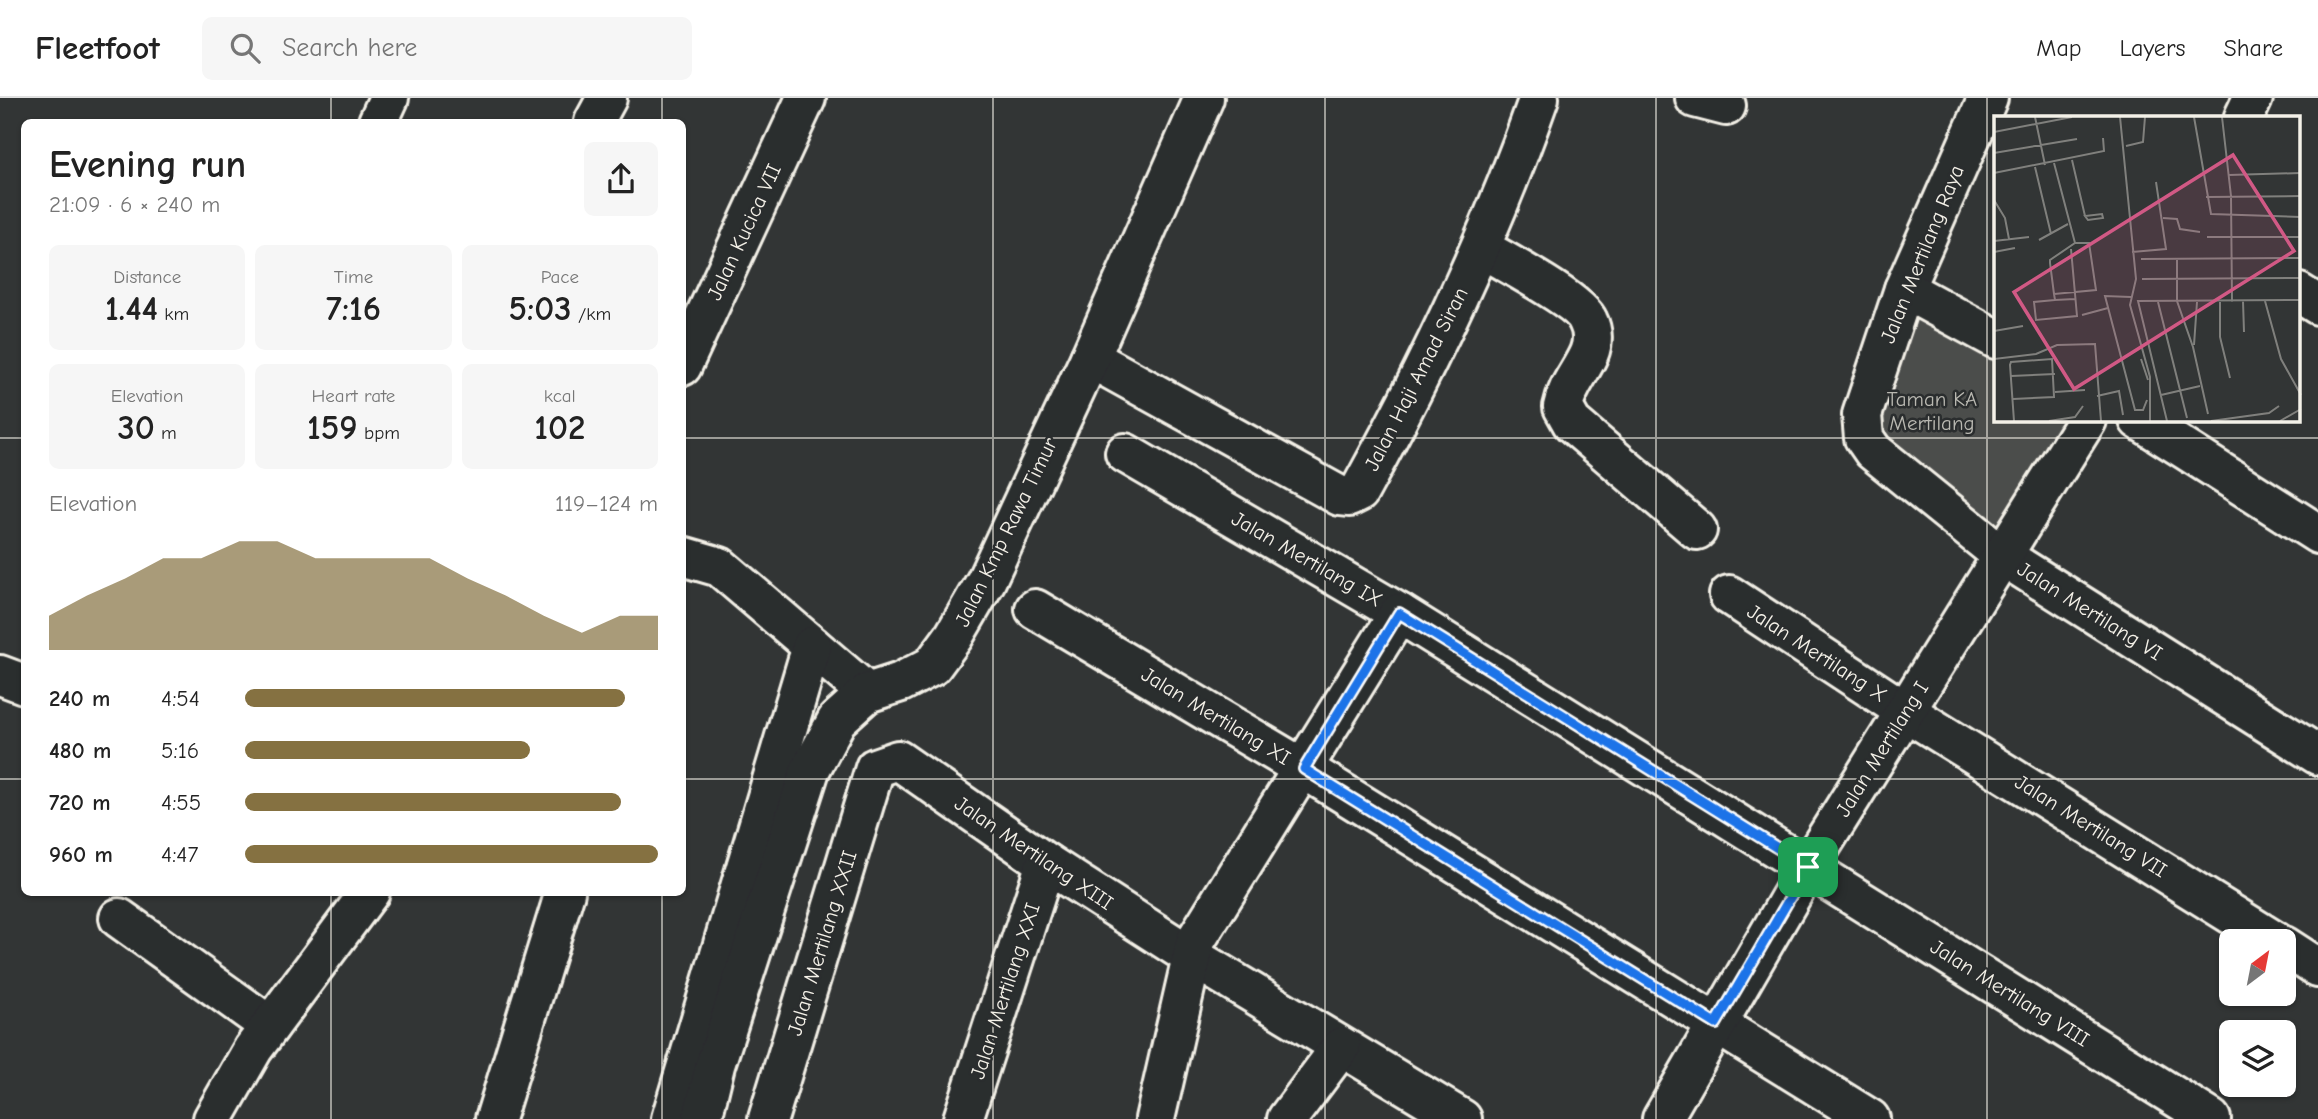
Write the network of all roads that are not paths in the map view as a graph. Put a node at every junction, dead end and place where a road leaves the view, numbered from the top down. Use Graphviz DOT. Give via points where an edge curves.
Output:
graph roads {
  1 [pos="389,98"];
  2 [pos="607,98"];
  3 [pos="806,98"];
  4 [pos="1203,98"];
  5 [pos="1539,98"];
  6 [pos="1988,98"];
  7 [pos="2253,98"];
  8 [pos="2244,116"];
  9 [pos="379,119"];
  10 [pos="596,119"];
  11 [pos="1482,248"];
  12 [pos="1904,289"];
  13 [pos="2300,294"];
  14 [pos="2318,305"];
  15 [pos="1994,338"];
  16 [pos="686,357"];
  17 [pos="1090,358"];
  18 [pos="2086,422"];
  19 [pos="2142,422"];
  20 [pos="1873,451"];
  21 [pos="1125,453"];
  22 [pos="1697,530"];
  23 [pos="2318,534"];
  24 [pos="686,557"];
  25 [pos="2004,557"];
  26 [pos="1729,595"];
  27 [pos="1035,609"];
  28 [pos="1399,613"];
  29 [pos="812,646"];
  30 [pos="0,675"];
  31 [pos="21,683"];
  32 [pos="867,693"];
  33 [pos="1905,711"];
  34 [pos="2318,755"];
  35 [pos="875,768"];
  36 [pos="1304,769"];
  37 [pos="1046,863"];
  38 [pos="1808,867"];
  39 [pos="367,896"];
  40 [pos="564,896"];
  41 [pos="119,918"];
  42 [pos="2255,929"];
  43 [pos="2296,954"];
  44 [pos="1191,956"];
  45 [pos="2318,968"];
  46 [pos="1716,1024"];
  47 [pos="270,1026"];
  48 [pos="1341,1047"];
  49 [pos="213,1119"];
  50 [pos="495,1119"];
  51 [pos="671,1119"];
  52 [pos="702,1119"];
  53 [pos="768,1119"];
  54 [pos="963,1119"];
  55 [pos="1155,1119"];
  56 [pos="1287,1119"];
  57 [pos="1462,1119"];
  58 [pos="1662,1119"];
  59 [pos="1870,1119"];
  60 [pos="2211,1119"];
  1 -- 9 [label="street"];
  2 -- 10 [label="street"];
  3 -- 16 [label="street, Jalan Kucica VII"];
  4 -- 17 [label="street, Jalan Kmp Rawa Timur"];
  5 -- 11 [label="street, Jalan Haji Amad Siran"];
  6 -- 12 [label="street, Jalan Mertilang Raya"];
  7 -- 8 [label="street"];
  11 -- 17 [label="street, Jalan Haji Amad Siran" via="1414,392 1359,492 1349,497"];
  11 -- 22 [label="street" via="1588,319 1589,353 1566,392 1563,407 1572,423"];
  12 -- 15 [label="street"];
  12 -- 20 [label="street, Jalan Mertilang Raya" via="1862,415 1864,438"];
  13 -- 14 [label="street"];
  17 -- 32 [label="street, Jalan Kmp Rawa Timur" via="986,581 954,636 932,666"];
  18 -- 25 [label="street, Jalan Mertilang I"];
  19 -- 23 [label="street"];
  20 -- 25 [label="street, Jalan Mertilang VI"];
  21 -- 28 [label="street, Jalan Mertilang IX"];
  24 -- 29 [label="street" via="720,567"];
  25 -- 33 [label="street, Jalan Mertilang I"];
  25 -- 34 [label="street, Jalan Mertilang VI"];
  26 -- 33 [label="street, Jalan Mertilang X"];
  27 -- 36 [label="street, Jalan Mertilang XI"];
  28 -- 36 [label="street"];
  28 -- 38 [label="street, Jalan Mertilang IX"];
  29 -- 32 [label="street"];
  29 -- 51 [label="street"];
  30 -- 31 [label="street"];
  32 -- 52 [label="street, Jalan Kmp Rawa Timur" via="837,720 810,770 715,1065"];
  33 -- 38 [label="street, Jalan Mertilang I"];
  33 -- 42 [label="street, Jalan Mertilang VII"];
  35 -- 37 [label="street, Jalan Mertilang XIII" via="898,760"];
  35 -- 53 [label="street, Jalan Mertilang XXII"];
  36 -- 44 [label="street" via="1196,940"];
  36 -- 46 [label="street, Jalan Mertilang XI"];
  37 -- 44 [label="street, Jalan Mertilang XIII"];
  37 -- 54 [label="street, Jalan Mertilang XXI"];
  38 -- 46 [label="street, Jalan Mertilang I"];
  38 -- 60 [label="street, Jalan Mertilang VIII"];
  39 -- 47 [label="street"];
  40 -- 50 [label="street"];
  41 -- 47 [label="street"];
  43 -- 45 [label="street"];
  44 -- 48 [label="street, Jalan Mertilang XIII"];
  44 -- 55 [label="street"];
  46 -- 58 [label="street, Jalan Mertilang I"];
  46 -- 59 [label="street, Jalan Mertilang XI"];
  47 -- 49 [label="street"];
  48 -- 56 [label="street"];
  48 -- 57 [label="street, Jalan Mertilang XIII"];
}
